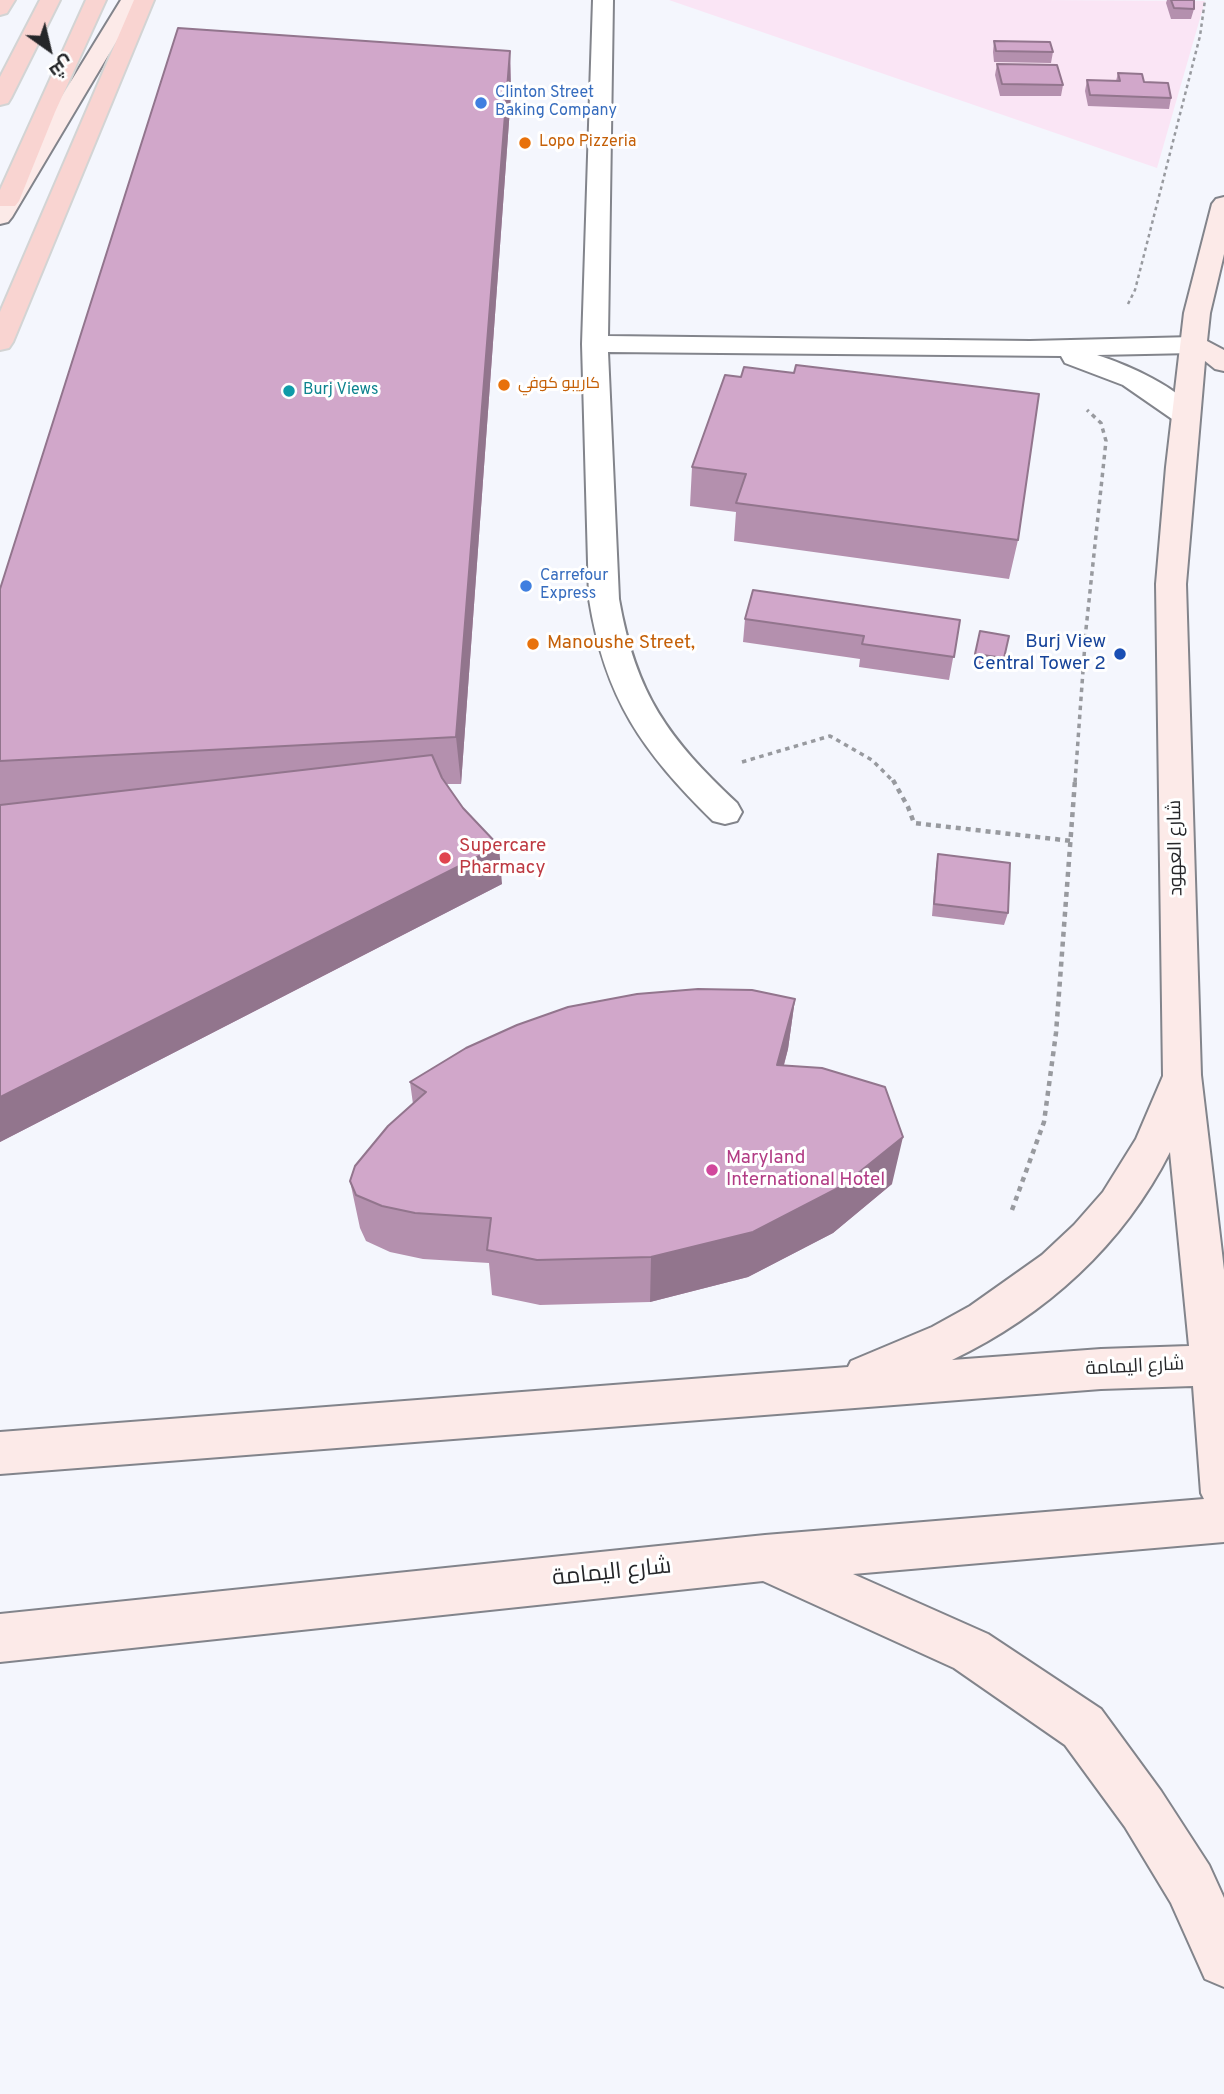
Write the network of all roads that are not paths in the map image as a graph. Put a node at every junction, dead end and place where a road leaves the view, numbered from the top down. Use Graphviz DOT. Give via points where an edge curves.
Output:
graph roads {
  1 [pos="5,0"];
  2 [pos="50,0"];
  3 [pos="96,0"];
  4 [pos="131,0"];
  5 [pos="144,0"];
  6 [pos="603,0"];
  7 [pos="0,9"];
  8 [pos="0,99"];
  9 [pos="1224,204"];
  10 [pos="4,209"];
  11 [pos="0,342"];
  12 [pos="595,344"];
  13 [pos="1193,345"];
  14 [pos="1030,349"];
  15 [pos="1224,363"];
  16 [pos="1185,415"];
  17 [pos="725,812"];
  18 [pos="1182,1075"];
  19 [pos="1220,1369"];
  20 [pos="828,1389"];
  21 [pos="0,1453"];
  22 [pos="1224,1493"];
  23 [pos="1224,1520"];
  24 [pos="765,1558"];
  25 [pos="0,1638"];
  26 [pos="1224,1960"];
  1 -- 7 [label="main road"];
  2 -- 8 [label="main road"];
  3 -- 10 [label="main road"];
  4 -- 10 [label="street"];
  5 -- 11 [label="main road"];
  6 -- 12 [label="street"];
  9 -- 13 [label="street, شارع العهود" via="1196,313"];
  12 -- 14 [label="street"];
  12 -- 17 [label="street" via="608,633 634,705 658,742"];
  13 -- 14 [label="street"];
  13 -- 15 [label="street"];
  13 -- 16 [label="street, شارع العهود"];
  14 -- 16 [label="street" via="1113,370 1146,386"];
  16 -- 18 [label="street, شارع العهود" via="1171,584"];
  18 -- 19 [label="street, شارع العهود"];
  18 -- 20 [label="street" via="1140,1170 1109,1214 1069,1258 1019,1298 962,1334"];
  19 -- 20 [label="street, شارع اليمامة" via="1101,1369"];
  19 -- 22 [label="street, شارع العهود"];
  20 -- 21 [label="street, شارع اليمامة"];
  23 -- 24 [label="street, شارع اليمامة"];
  24 -- 25 [label="street, شارع اليمامة"];
  24 -- 26 [label="street" via="971,1651 1083,1727 1190,1884"];
}
